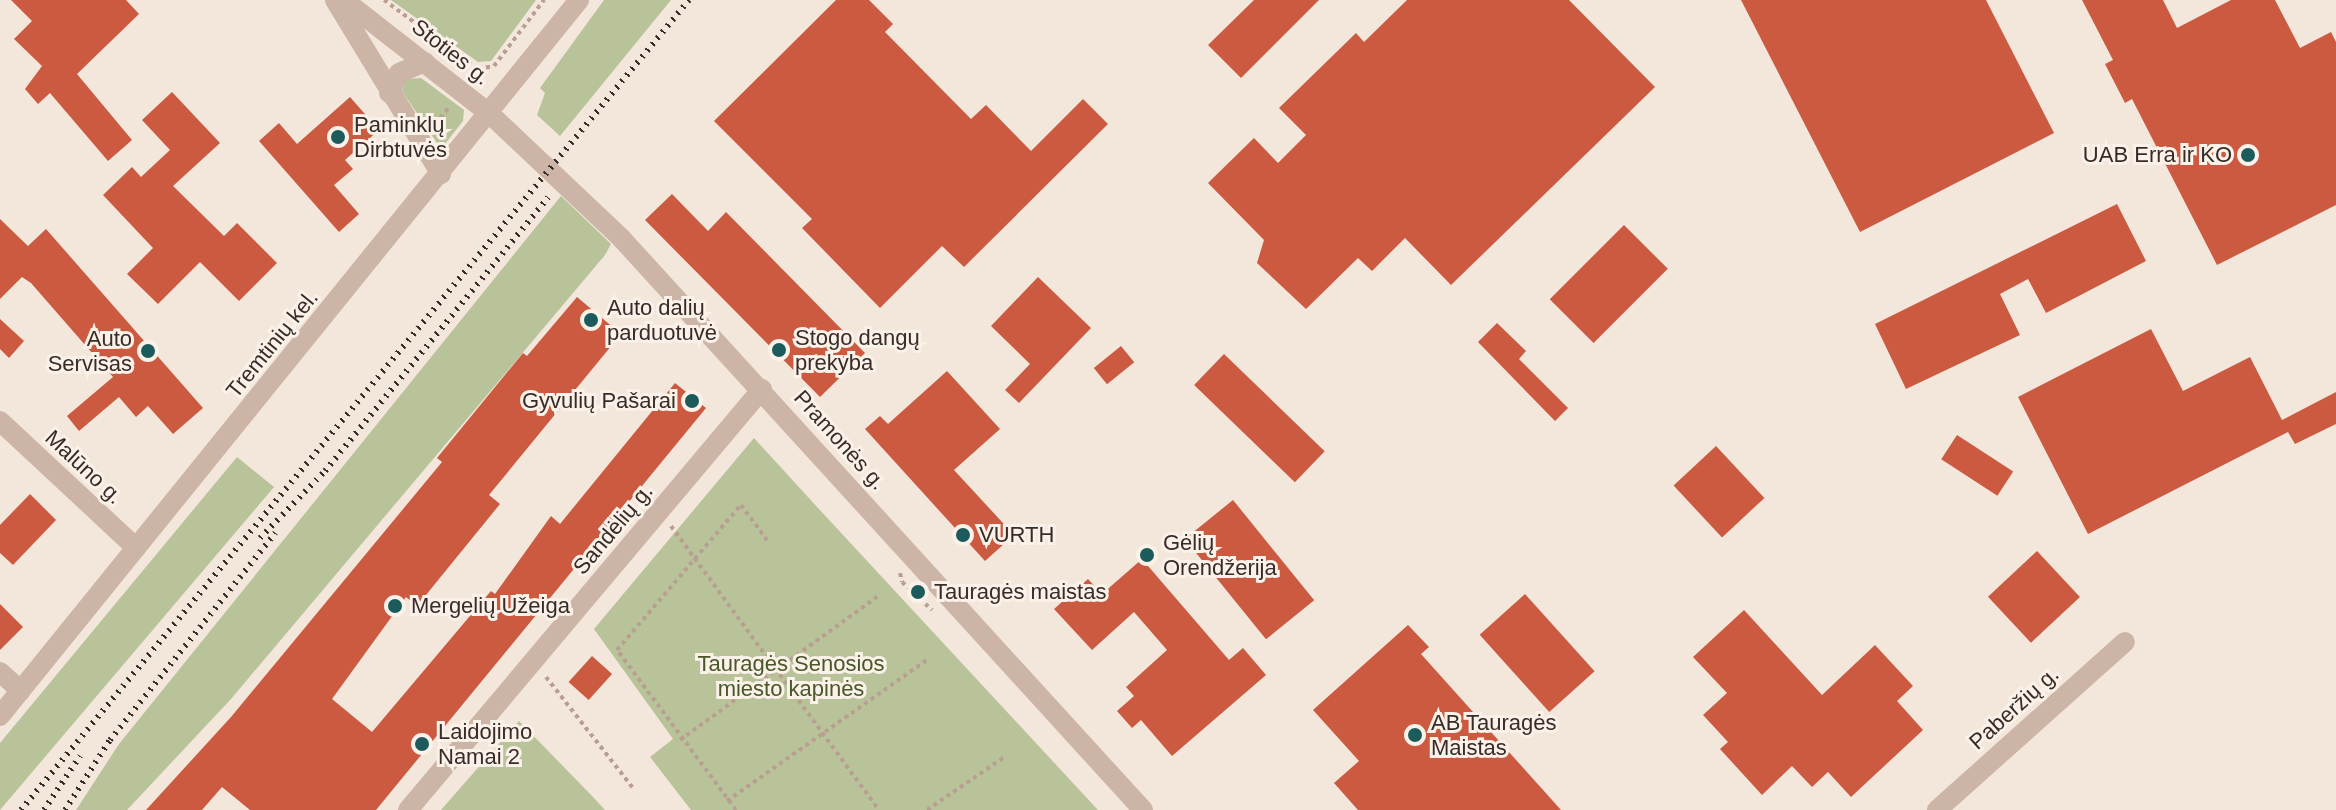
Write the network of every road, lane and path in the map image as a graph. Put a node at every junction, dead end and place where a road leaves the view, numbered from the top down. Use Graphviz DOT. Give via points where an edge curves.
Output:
graph roads {
  1 [pos="335,0"];
  2 [pos="344,0"];
  3 [pos="384,0"];
  4 [pos="544,0"];
  5 [pos="579,0"];
  6 [pos="425,62"];
  7 [pos="389,93"];
  8 [pos="490,114"];
  9 [pos="441,174"];
  10 [pos="762,389"];
  11 [pos="0,421"];
  12 [pos="660,511"];
  13 [pos="767,540"];
  14 [pos="136,548"];
  15 [pos="695,559"];
  16 [pos="881,594"];
  17 [pos="2125,642"];
  18 [pos="928,659"];
  19 [pos="533,661"];
  20 [pos="775,669"];
  21 [pos="0,672"];
  22 [pos="21,691"];
  23 [pos="0,716"];
  24 [pos="822,732"];
  25 [pos="680,740"];
  26 [pos="1006,756"];
  27 [pos="633,788"];
  28 [pos="727,801"];
  29 [pos="408,810"];
  30 [pos="736,810"];
  31 [pos="879,810"];
  32 [pos="927,810"];
  33 [pos="1143,810"];
  34 [pos="1937,810"];
  1 -- 7 [label="street"];
  2 -- 6 [label="street, Stoties g."];
  3 -- 4 [label="path" via="478,69 494,66"];
  5 -- 8 [label="street, Tremtinių kel."];
  6 -- 7 [label="street" via="399,73"];
  6 -- 8 [label="street, Stoties g."];
  7 -- 9 [label="street"];
  8 -- 9 [label="street, Tremtinių kel."];
  8 -- 10 [label="street, Pramonės g." via="612,229"];
  9 -- 14 [label="street, Tremtinių kel."];
  10 -- 12 [label="street, Sandėlių g."];
  10 -- 33 [label="street, Pramonės g."];
  11 -- 14 [label="street, Malūno g."];
  12 -- 15 [label="path"];
  12 -- 19 [label="street, Sandėlių g."];
  13 -- 15 [label="path" via="741,505"];
  14 -- 22 [label="street, Tremtinių kel."];
  15 -- 20 [label="path"];
  15 -- 25 [label="path" via="617,650"];
  16 -- 20 [label="path"];
  17 -- 34 [label="street, Paberžių g."];
  18 -- 24 [label="path"];
  19 -- 27 [label="path"];
  19 -- 29 [label="street, Sandėlių g."];
  20 -- 24 [label="path"];
  20 -- 25 [label="path"];
  21 -- 22 [label="street"];
  22 -- 23 [label="street, Tremtinių kel."];
  24 -- 28 [label="path"];
  24 -- 31 [label="path"];
  25 -- 28 [label="path"];
  26 -- 32 [label="path"];
  28 -- 30 [label="path"];
}
